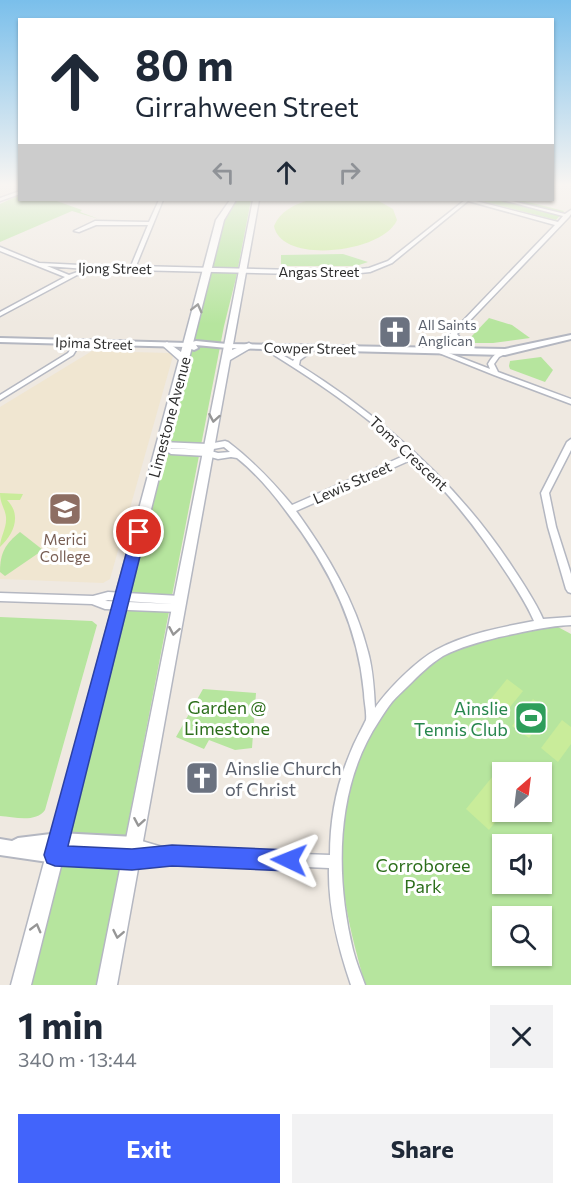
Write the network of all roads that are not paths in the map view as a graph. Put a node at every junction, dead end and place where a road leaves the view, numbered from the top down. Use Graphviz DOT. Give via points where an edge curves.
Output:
graph roads {
  1 [pos="148,232"];
  2 [pos="217,232"];
  3 [pos="249,232"];
  4 [pos="428,232"];
  5 [pos="552,232"];
  6 [pos="0,249"];
  7 [pos="40,264"];
  8 [pos="96,267"];
  9 [pos="133,268"];
  10 [pos="207,270"];
  11 [pos="241,271"];
  12 [pos="69,277"];
  13 [pos="0,314"];
  14 [pos="453,334"];
  15 [pos="571,337"];
  16 [pos="0,340"];
  17 [pos="78,342"];
  18 [pos="167,345"];
  19 [pos="188,345"];
  20 [pos="227,345"];
  21 [pos="249,346"];
  22 [pos="263,346"];
  23 [pos="313,348"];
  24 [pos="437,351"];
  25 [pos="480,352"];
  26 [pos="505,352"];
  27 [pos="184,359"];
  28 [pos="224,361"];
  29 [pos="296,365"];
  30 [pos="496,374"];
  31 [pos="0,398"];
  32 [pos="571,402"];
  33 [pos="571,442"];
  34 [pos="161,448"];
  35 [pos="208,450"];
  36 [pos="414,455"];
  37 [pos="241,456"];
  38 [pos="290,510"];
  39 [pos="571,590"];
  40 [pos="0,597"];
  41 [pos="121,601"];
  42 [pos="179,604"];
  43 [pos="571,621"];
  44 [pos="540,622"];
  45 [pos="372,720"];
  46 [pos="3,848"];
  47 [pos="57,848"];
  48 [pos="134,852"];
  49 [pos="335,862"];
  50 [pos="21,985"];
  51 [pos="107,985"];
  52 [pos="358,985"];
  1 -- 9 [label="street"];
  2 -- 10 [label="main road, Limestone Avenue"];
  3 -- 11 [label="main road"];
  4 -- 11 [label="street, Angas Street" via="378,268 341,273"];
  5 -- 14 [label="street"];
  6 -- 7 [label="street, Ijong Street"];
  7 -- 8 [label="street, Ijong Street"];
  7 -- 12 [label="street, Ijong Street"];
  8 -- 9 [label="street, Ijong Street"];
  8 -- 12 [label="street"];
  9 -- 10 [label="street, Ijong Street"];
  10 -- 11 [label="street, Ijong Street"];
  19 -- 10 [label="main road, Limestone Avenue, one-way"];
  11 -- 20 [label="main road"];
  12 -- 13 [label="street"];
  14 -- 24 [label="street"];
  14 -- 25 [label="street" via="464,346"];
  15 -- 26 [label="street, Cowper Street"];
  16 -- 17 [label="street, Ipima Street"];
  17 -- 18 [label="street, Ipima Street"];
  17 -- 31 [label="street" via="71,354"];
  18 -- 19 [label="street, Ipima Street"];
  18 -- 27 [label="main road"];
  19 -- 20 [label="street, Ipima Street"];
  19 -- 27 [label="main road, Limestone Avenue"];
  20 -- 21 [label="street, Cowper Street"];
  20 -- 28 [label="main road"];
  21 -- 22 [label="street, Cowper Street"];
  21 -- 28 [label="main road" via="233,352"];
  22 -- 23 [label="street, Cowper Street"];
  22 -- 29 [label="street, Toms Crescent"];
  23 -- 24 [label="street, Cowper Street"];
  23 -- 29 [label="street" via="297,359"];
  24 -- 25 [label="street, Cowper Street"];
  24 -- 30 [label="street"];
  25 -- 26 [label="street, Cowper Street"];
  26 -- 30 [label="street" via="492,360"];
  27 -- 34 [label="main road, Limestone Avenue"];
  28 -- 35 [label="main road, one-way"];
  29 -- 36 [label="street, Toms Crescent" via="346,398"];
  30 -- 32 [label="street"];
  33 -- 39 [label="street" via="545,493"];
  34 -- 35 [label="street"];
  34 -- 41 [label="main road, Limestone Avenue"];
  35 -- 37 [label="street" via="218,456"];
  35 -- 37 [label="street" via="225,444"];
  35 -- 42 [label="main road"];
  36 -- 38 [label="street, Lewis Street"];
  36 -- 44 [label="street, Toms Crescent" via="434,472 484,533 530,600"];
  37 -- 38 [label="street"];
  38 -- 45 [label="street" via="326,564 357,629 364,652"];
  40 -- 41 [label="street" via="93,600 105,605"];
  41 -- 42 [label="street"];
  41 -- 47 [label="main road, Limestone Avenue"];
  42 -- 48 [label="main road, one-way"];
  43 -- 44 [label="street"];
  44 -- 45 [label="street" via="442,651 396,687"];
  45 -- 49 [label="street" via="342,795"];
  46 -- 47 [label="street"];
  47 -- 48 [label="street"];
  50 -- 47 [label="main road, Limestone Avenue, one-way"];
  48 -- 49 [label="street"];
  48 -- 51 [label="main road, one-way"];
  49 -- 52 [label="street" via="346,950"];
}
